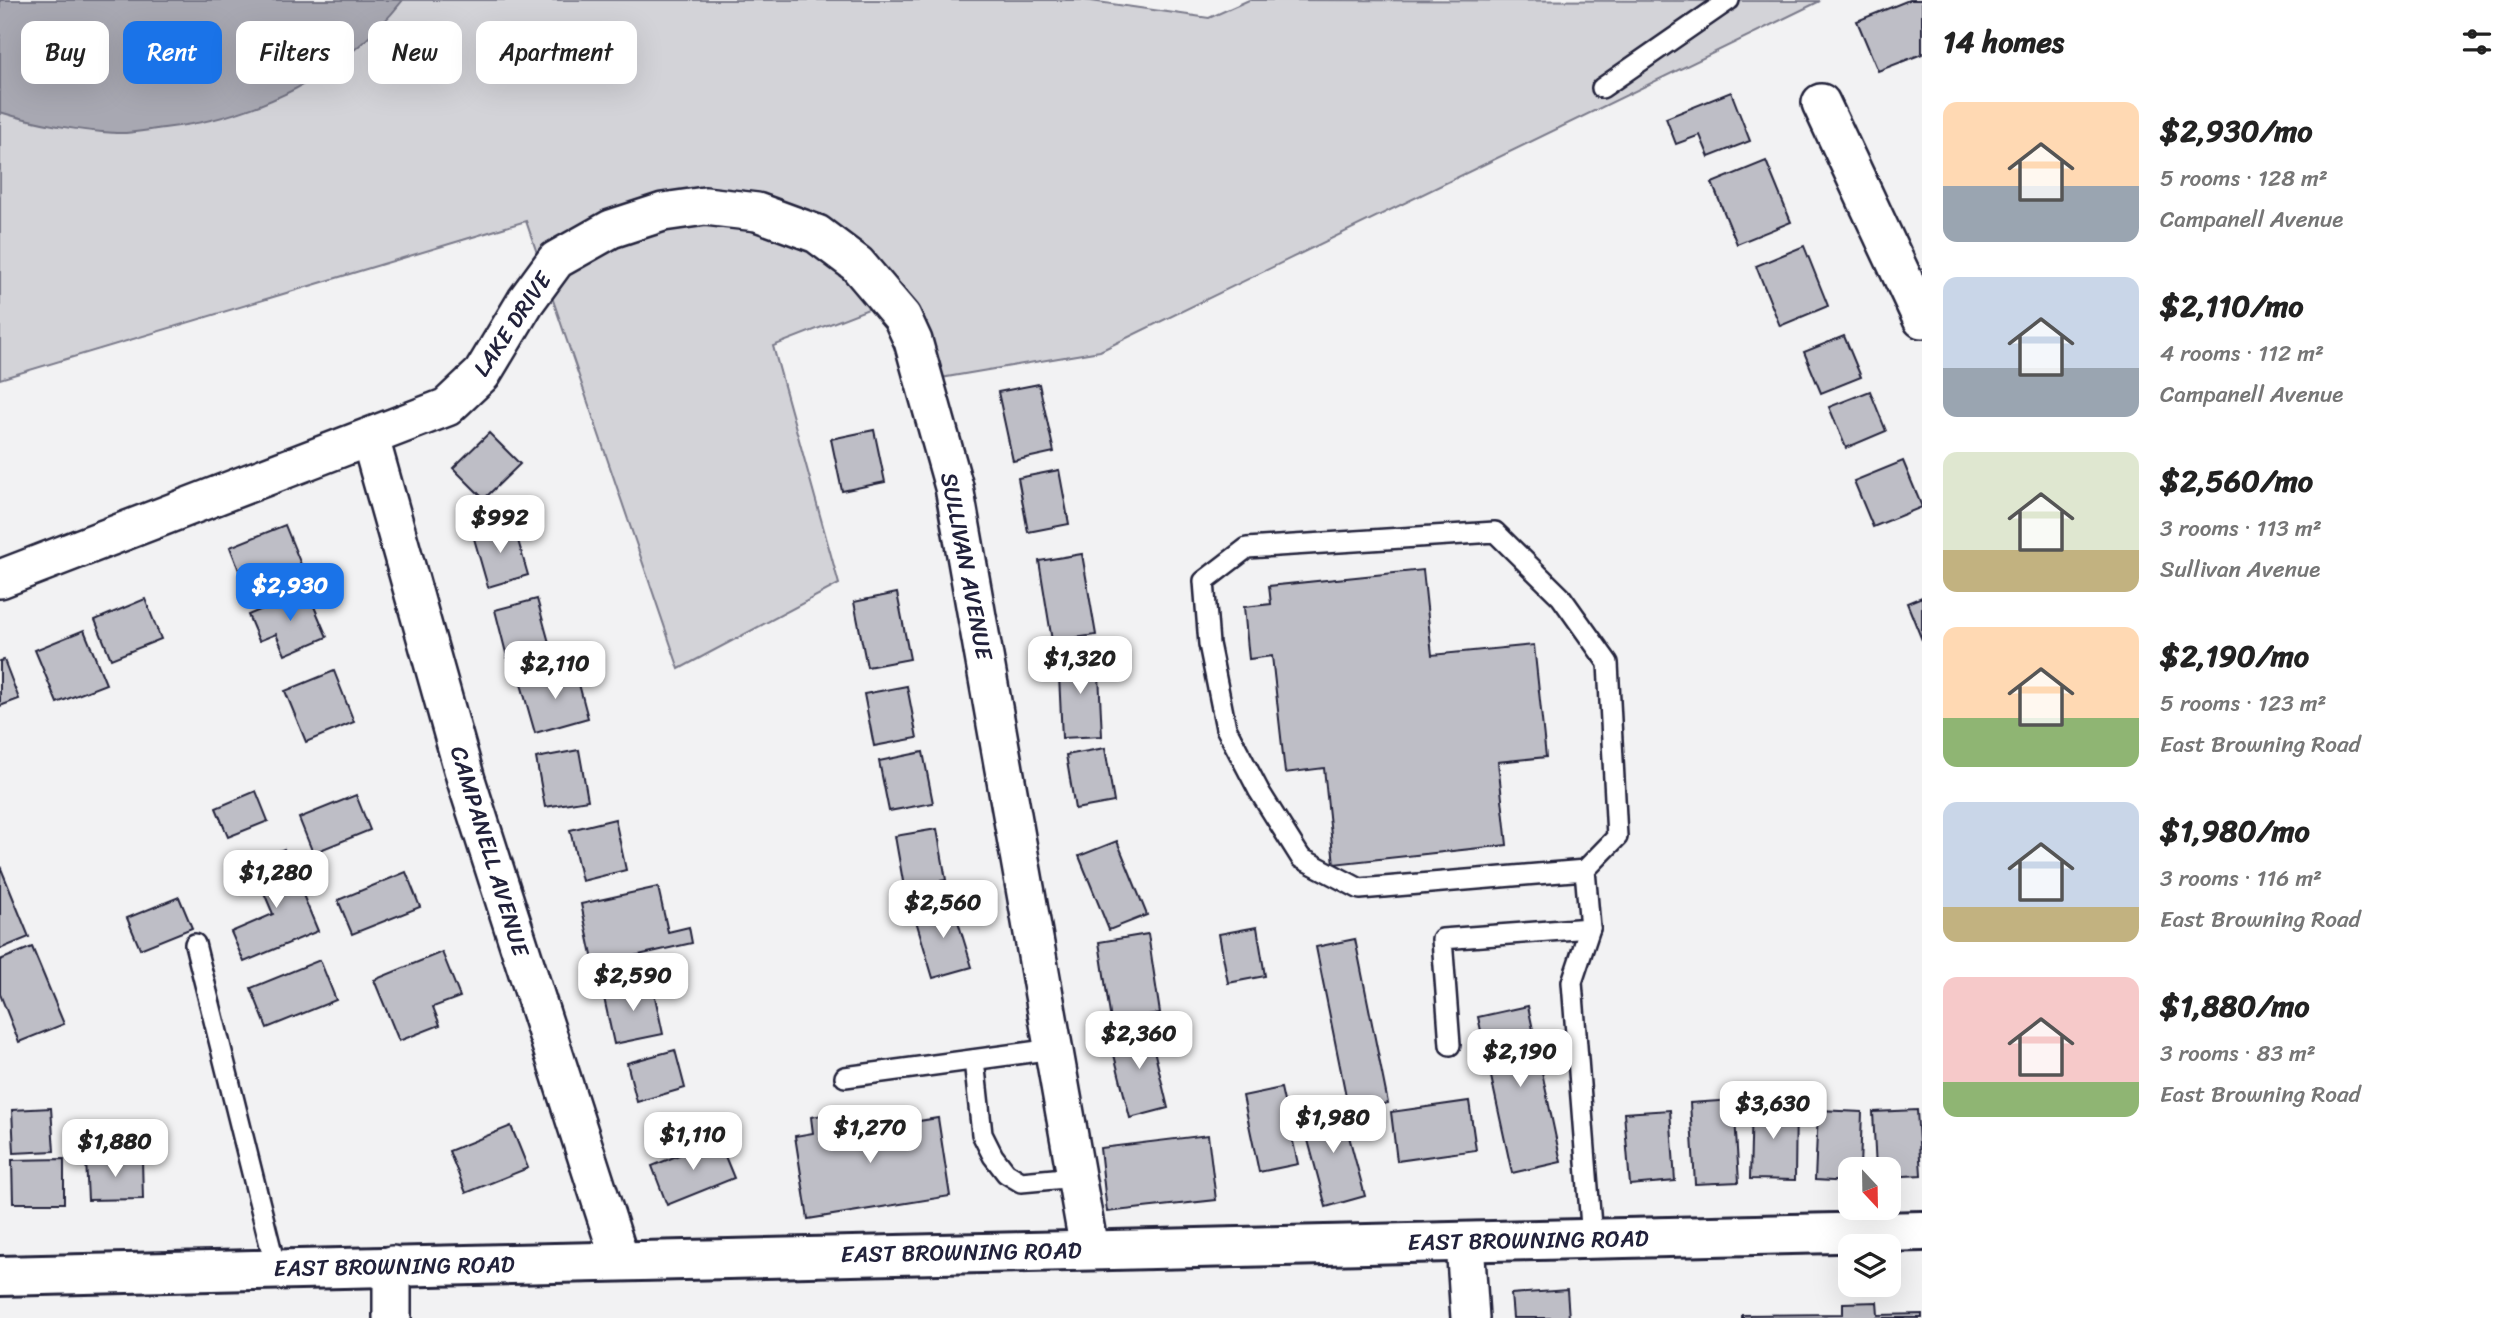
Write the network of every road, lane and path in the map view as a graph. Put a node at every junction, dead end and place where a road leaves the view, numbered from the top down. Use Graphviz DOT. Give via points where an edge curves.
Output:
graph roads {
  1 [pos="1729,0"];
  2 [pos="1602,88"];
  3 [pos="1821,103"];
  4 [pos="1922,319"];
  5 [pos="913,341"];
  6 [pos="370,438"];
  7 [pos="0,579"];
  8 [pos="1585,870"];
  9 [pos="1590,928"];
  10 [pos="195,944"];
  11 [pos="1450,1045"];
  12 [pos="1053,1049"];
  13 [pos="974,1060"];
  14 [pos="845,1077"];
  15 [pos="1076,1177"];
  16 [pos="1922,1231"];
  17 [pos="1592,1238"];
  18 [pos="1465,1242"];
  19 [pos="1088,1249"];
  20 [pos="620,1260"];
  21 [pos="393,1265"];
  22 [pos="276,1269"];
  23 [pos="0,1276"];
  24 [pos="392,1318"];
  25 [pos="1470,1318"];
  1 -- 2 [label="lane"];
  3 -- 4 [label="street"];
  5 -- 6 [label="street, LAKE DRIVE" via="901,317 857,264 817,234 757,212 705,206 663,212 611,229 556,260 482,374 456,399 447,407"];
  5 -- 12 [label="street, SULLIVAN AVENUE" via="954,487"];
  6 -- 7 [label="street, LAKE DRIVE"];
  6 -- 20 [label="street, CAMPANELL AVENUE" via="466,779"];
  8 -- 8 [label="lane" via="1360,889 1301,858 1226,728 1209,644 1205,581 1247,548 1495,532 1561,597 1608,663 1616,837"];
  8 -- 9 [label="lane"];
  9 -- 11 [label="lane" via="1442,939"];
  9 -- 17 [label="lane" via="1572,982"];
  10 -- 22 [label="lane"];
  12 -- 13 [label="lane"];
  12 -- 15 [label="street, SULLIVAN AVENUE"];
  13 -- 14 [label="lane"];
  13 -- 15 [label="lane" via="982,1134 1006,1173 1021,1182"];
  15 -- 19 [label="street, SULLIVAN AVENUE"];
  16 -- 17 [label="main road, EAST BROWNING ROAD"];
  17 -- 18 [label="main road, EAST BROWNING ROAD"];
  18 -- 19 [label="main road, EAST BROWNING ROAD"];
  18 -- 25 [label="street"];
  19 -- 20 [label="main road, EAST BROWNING ROAD"];
  20 -- 21 [label="main road, EAST BROWNING ROAD"];
  21 -- 22 [label="main road, EAST BROWNING ROAD"];
  21 -- 24 [label="street"];
  22 -- 23 [label="main road, EAST BROWNING ROAD"];
}
